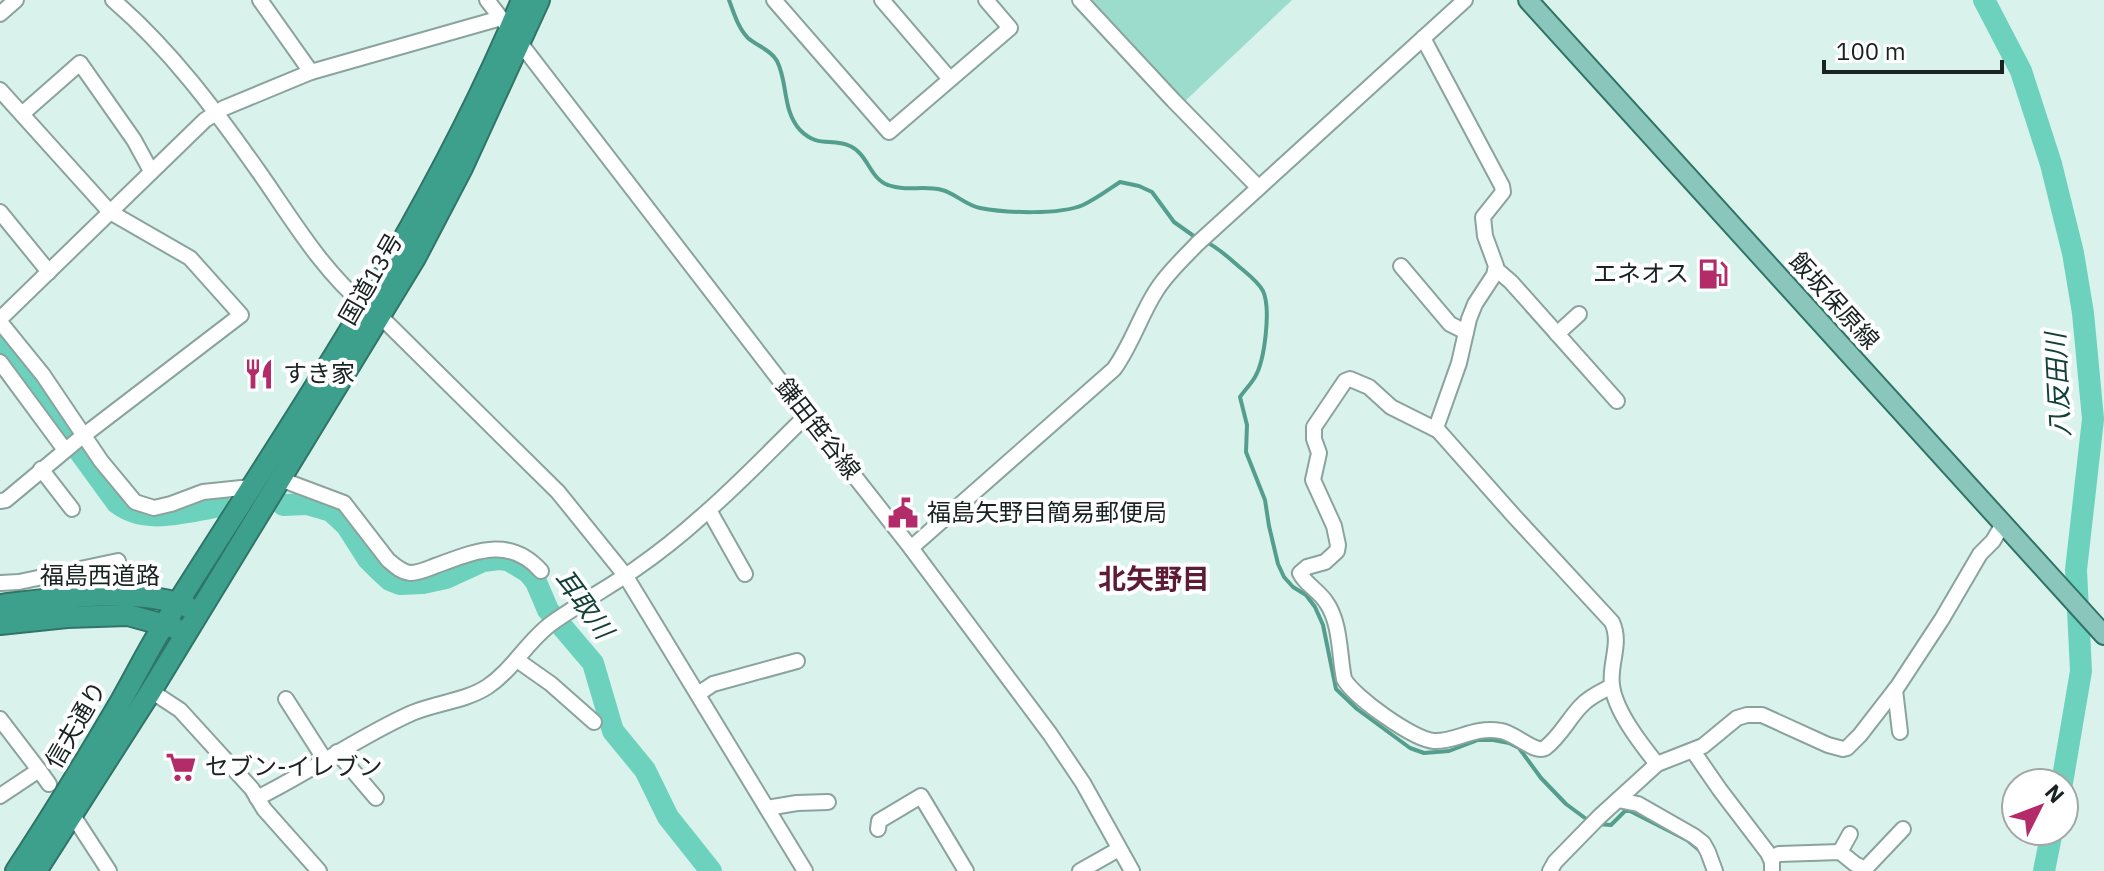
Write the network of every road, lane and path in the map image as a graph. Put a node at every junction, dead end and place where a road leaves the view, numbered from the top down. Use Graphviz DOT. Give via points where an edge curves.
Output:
graph roads {
  1 [pos="16,0"];
  2 [pos="113,0"];
  3 [pos="281,0"];
  4 [pos="487,0"];
  5 [pos="522,0"];
  6 [pos="539,0"];
  7 [pos="774,0"];
  8 [pos="882,0"];
  9 [pos="986,0"];
  10 [pos="1080,0"];
  11 [pos="1465,0"];
  12 [pos="1528,0"];
  13 [pos="264,5"];
  14 [pos="0,14"];
  15 [pos="510,30"];
  16 [pos="1423,38"];
  17 [pos="311,72"];
  18 [pos="949,78"];
  19 [pos="0,90"];
  20 [pos="216,113"];
  21 [pos="22,114"];
  22 [pos="151,171"];
  23 [pos="1258,187"];
  24 [pos="0,212"];
  25 [pos="110,212"];
  26 [pos="1401,266"];
  27 [pos="1496,269"];
  28 [pos="49,272"];
  29 [pos="373,311"];
  30 [pos="1579,314"];
  31 [pos="0,321"];
  32 [pos="1466,332"];
  33 [pos="1557,334"];
  34 [pos="0,362"];
  35 [pos="1617,401"];
  36 [pos="807,415"];
  37 [pos="1437,430"];
  38 [pos="74,443"];
  39 [pos="41,469"];
  40 [pos="280,479"];
  41 [pos="251,487"];
  42 [pos="2,497"];
  43 [pos="72,509"];
  44 [pos="709,510"];
  45 [pos="2003,524"];
  46 [pos="911,548"];
  47 [pos="118,561"];
  48 [pos="541,571"];
  49 [pos="745,574"];
  50 [pos="625,575"];
  51 [pos="0,583"];
  52 [pos="13,597"];
  53 [pos="178,603"];
  54 [pos="199,612"];
  55 [pos="0,624"];
  56 [pos="164,624"];
  57 [pos="186,633"];
  58 [pos="2103,634"];
  59 [pos="517,660"];
  60 [pos="797,661"];
  61 [pos="1612,686"];
  62 [pos="1895,690"];
  63 [pos="151,691"];
  64 [pos="698,694"];
  65 [pos="286,699"];
  66 [pos="0,719"];
  67 [pos="594,722"];
  68 [pos="1900,732"];
  69 [pos="1693,751"];
  70 [pos="331,756"];
  71 [pos="1657,764"];
  72 [pos="39,770"];
  73 [pos="49,784"];
  74 [pos="0,796"];
  75 [pos="257,798"];
  76 [pos="376,798"];
  77 [pos="1618,800"];
  78 [pos="828,802"];
  79 [pos="767,808"];
  80 [pos="72,814"];
  81 [pos="878,829"];
  82 [pos="1903,829"];
  83 [pos="1850,834"];
  84 [pos="1119,849"];
  85 [pos="1840,852"];
  86 [pos="1771,865"];
  87 [pos="1868,870"];
  88 [pos="16,871"];
  89 [pos="36,871"];
  90 [pos="109,871"];
  91 [pos="319,871"];
  92 [pos="805,871"];
  93 [pos="966,871"];
  94 [pos="1080,871"];
  95 [pos="1132,871"];
  96 [pos="1550,871"];
  97 [pos="1715,871"];
  1 -- 14 [label="street"];
  2 -- 20 [label="street" via="164,49"];
  3 -- 13 [label="street"];
  4 -- 15 [label="street, 鎌田笹谷線"];
  5 -- 15 [label="highway, 国道13号"];
  6 -- 15 [label="highway, 国道13号"];
  7 -- 18 [label="street" via="889,132"];
  8 -- 18 [label="street"];
  9 -- 18 [label="street" via="1010,28"];
  10 -- 23 [label="street"];
  11 -- 16 [label="street"];
  12 -- 45 [label="main road, 飯坂保原線"];
  13 -- 17 [label="street"];
  15 -- 17 [label="street"];
  15 -- 29 [label="highway, 国道13号"];
  15 -- 36 [label="street, 鎌田笹谷線"];
  16 -- 23 [label="street"];
  16 -- 27 [label="street" via="1502,186 1483,217"];
  17 -- 20 [label="street"];
  19 -- 21 [label="street"];
  20 -- 22 [label="street"];
  20 -- 29 [label="street" via="327,267"];
  21 -- 22 [label="street" via="80,63"];
  21 -- 25 [label="street"];
  22 -- 25 [label="street"];
  23 -- 46 [label="street" via="1165,277 1114,369"];
  24 -- 28 [label="street"];
  25 -- 28 [label="street"];
  25 -- 38 [label="street" via="190,258 241,315"];
  26 -- 32 [label="street" via="1450,324"];
  27 -- 32 [label="street"];
  27 -- 33 [label="street"];
  28 -- 31 [label="street"];
  29 -- 40 [label="highway, 国道13号"];
  29 -- 41 [label="highway, 国道13号"];
  29 -- 50 [label="street" via="558,492"];
  30 -- 33 [label="street"];
  31 -- 38 [label="street" via="43,375"];
  32 -- 37 [label="street"];
  33 -- 35 [label="street"];
  34 -- 38 [label="street"];
  36 -- 44 [label="street"];
  36 -- 46 [label="street, 鎌田笹谷線"];
  37 -- 61 [label="street" via="1612,622 1617,636"];
  37 -- 61 [label="street" via="1350,379 1314,427 1319,453 1313,480 1338,545 1325,562 1300,573 1332,613 1349,688 1422,739 1506,731 1539,750 1585,702"];
  38 -- 39 [label="street"];
  38 -- 41 [label="street" via="101,461 127,495 145,506"];
  39 -- 42 [label="street"];
  39 -- 43 [label="street"];
  40 -- 48 [label="street" via="344,503 388,560 403,571 418,572 502,549 525,557"];
  40 -- 54 [label="highway, 国道13号"];
  41 -- 53 [label="highway, 国道13号"];
  44 -- 49 [label="street"];
  44 -- 50 [label="street"];
  45 -- 58 [label="main road, 飯坂保原線"];
  45 -- 62 [label="street"];
  46 -- 84 [label="street, 鎌田笹谷線" via="1050,734"];
  47 -- 52 [label="street"];
  50 -- 59 [label="street" via="551,624"];
  50 -- 64 [label="street"];
  51 -- 52 [label="street"];
  52 -- 53 [label="highway, 福島西道路" via="138,597"];
  53 -- 54 [label="highway, 福島西道路"];
  53 -- 56 [label="highway, 信夫通り"];
  54 -- 57 [label="highway, 信夫通り"];
  55 -- 56 [label="highway, 福島西道路" via="128,615"];
  56 -- 57 [label="highway, 福島西道路"];
  56 -- 88 [label="highway, 信夫通り"];
  57 -- 63 [label="highway, 信夫通り"];
  59 -- 67 [label="street"];
  59 -- 70 [label="street" via="485,689 413,712"];
  60 -- 64 [label="street" via="713,684"];
  61 -- 71 [label="street" via="1618,705"];
  62 -- 68 [label="street"];
  62 -- 69 [label="street" via="1847,748 1755,714 1737,718"];
  63 -- 75 [label="street" via="180,710"];
  63 -- 80 [label="highway, 信夫通り"];
  64 -- 79 [label="street"];
  65 -- 70 [label="street"];
  66 -- 72 [label="street"];
  69 -- 71 [label="street"];
  69 -- 86 [label="street"];
  70 -- 75 [label="street"];
  70 -- 76 [label="street"];
  71 -- 77 [label="street"];
  72 -- 73 [label="street"];
  72 -- 74 [label="street"];
  75 -- 91 [label="street"];
  77 -- 96 [label="street"];
  77 -- 97 [label="street" via="1638,804 1694,836 1703,843"];
  78 -- 79 [label="street"];
  79 -- 92 [label="street"];
  80 -- 89 [label="highway, 信夫通り"];
  80 -- 90 [label="street"];
  81 -- 93 [label="street" via="879,821 921,796"];
  82 -- 87 [label="street"];
  83 -- 85 [label="street"];
  84 -- 94 [label="street"];
  84 -- 95 [label="street, 鎌田笹谷線"];
  85 -- 86 [label="street" via="1779,854"];
  85 -- 87 [label="street"];
}
